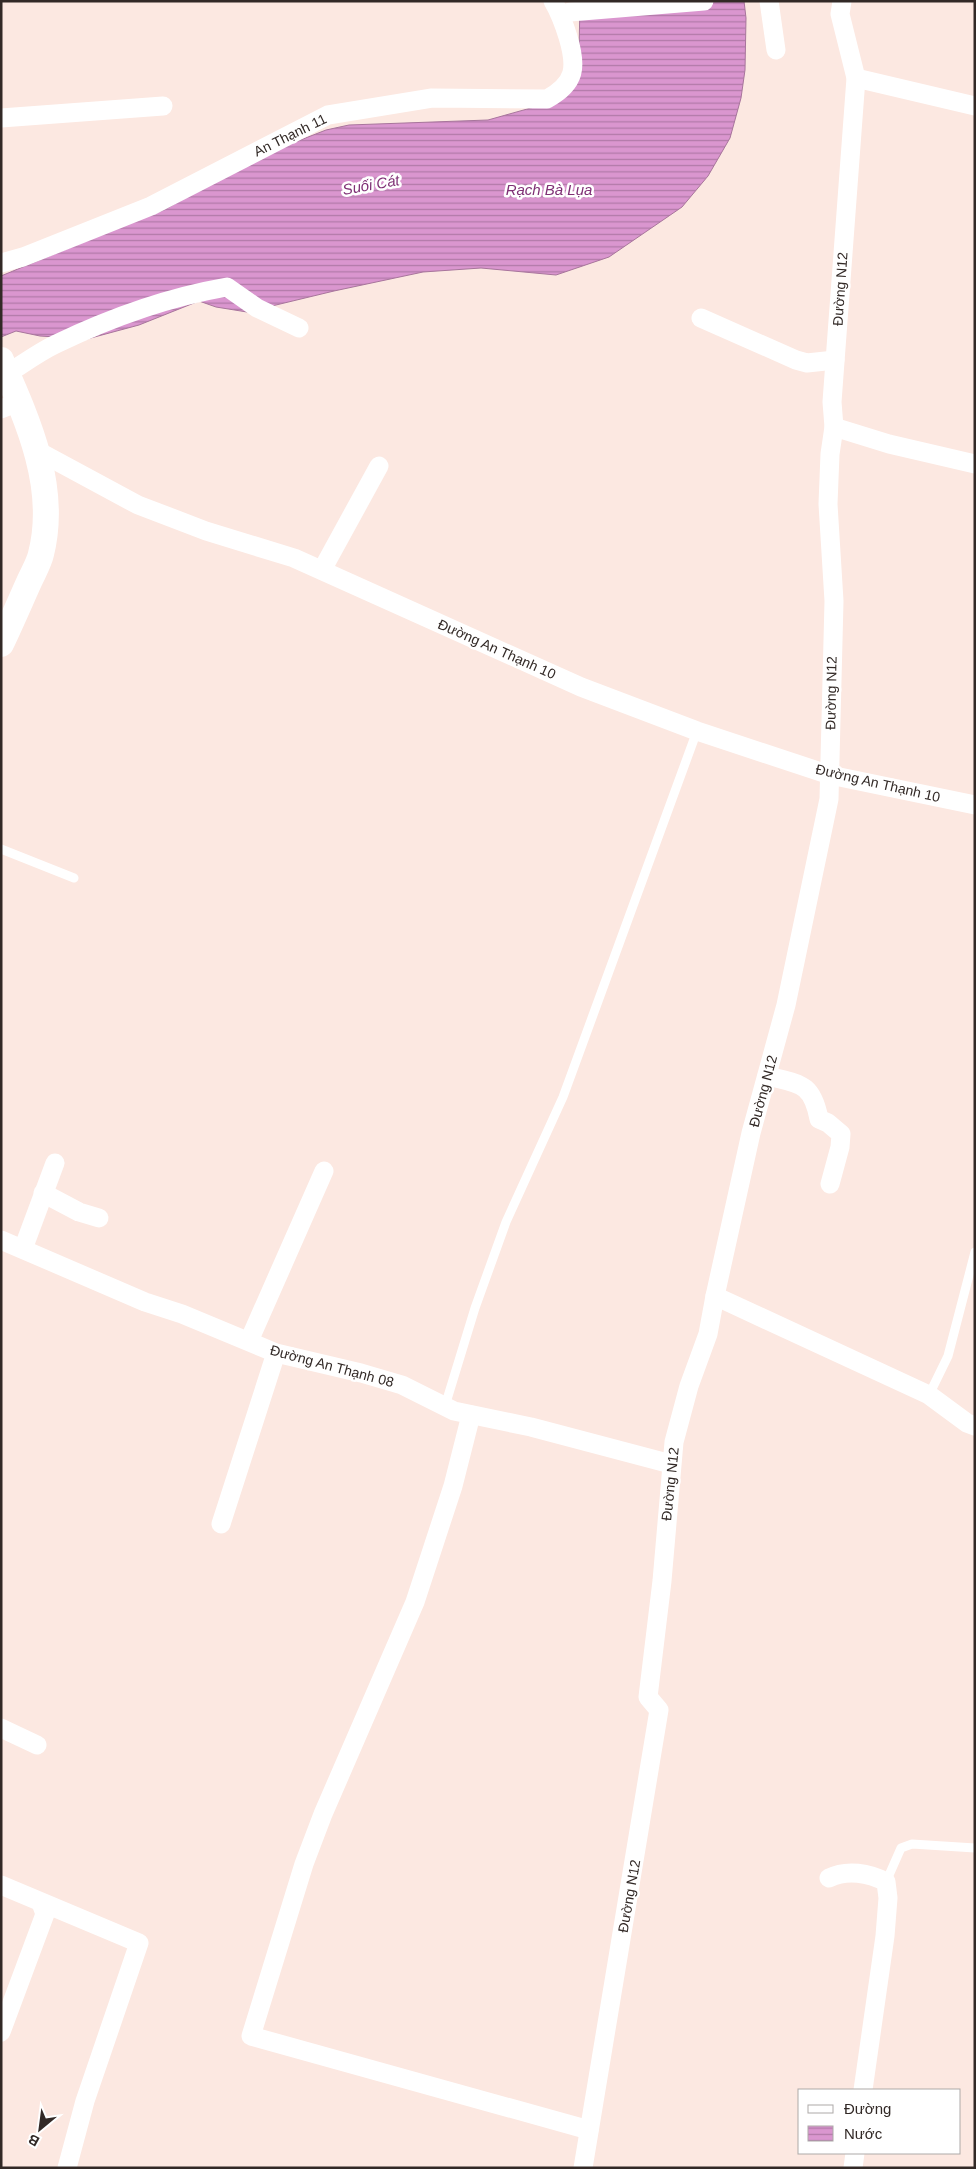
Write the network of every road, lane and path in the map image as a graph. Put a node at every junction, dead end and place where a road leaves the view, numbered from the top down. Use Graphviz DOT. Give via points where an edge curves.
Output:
graph roads {
  1 [pos="704,1"];
  2 [pos="769,1"];
  3 [pos="842,1"];
  4 [pos="562,9"];
  5 [pos="776,50"];
  6 [pos="856,78"];
  7 [pos="163,106"];
  8 [pos="975,106"];
  9 [pos="1,118"];
  10 [pos="1,263"];
  11 [pos="701,318"];
  12 [pos="299,328"];
  13 [pos="821,362"];
  14 [pos="4,367"];
  15 [pos="10,406"];
  16 [pos="834,427"];
  17 [pos="36,450"];
  18 [pos="975,464"];
  19 [pos="379,466"];
  20 [pos="322,570"];
  21 [pos="1,644"];
  22 [pos="697,731"];
  23 [pos="830,774"];
  24 [pos="975,805"];
  25 [pos="1,849"];
  26 [pos="74,878"];
  27 [pos="767,1076"];
  28 [pos="55,1163"];
  29 [pos="324,1171"];
  30 [pos="830,1184"];
  31 [pos="43,1193"];
  32 [pos="99,1218"];
  33 [pos="2,1242"];
  34 [pos="23,1249"];
  35 [pos="975,1252"];
  36 [pos="715,1296"];
  37 [pos="249,1341"];
  38 [pos="276,1353"];
  39 [pos="929,1395"];
  40 [pos="446,1406"];
  41 [pos="470,1414"];
  42 [pos="975,1426"];
  43 [pos="672,1464"];
  44 [pos="221,1524"];
  45 [pos="1,1728"];
  46 [pos="37,1745"];
  47 [pos="975,1848"];
  48 [pos="829,1878"];
  49 [pos="886,1882"];
  50 [pos="1,1885"];
  51 [pos="41,1903"];
  52 [pos="1,2032"];
  53 [pos="864,2089"];
  54 [pos="589,2130"];
  55 [pos="855,2154"];
  56 [pos="67,2168"];
  57 [pos="583,2168"];
  58 [pos="853,2168"];
  1 -- 4 [label="street"];
  2 -- 5 [label="street"];
  3 -- 6 [label="street, Đường N12" via="840,14"];
  4 -- 10 [label="street, An Thạnh 11" via="574,59 571,78 562,91 547,99 432,98 328,115 152,206"];
  6 -- 8 [label="street"];
  6 -- 13 [label="street, Đường N12"];
  7 -- 9 [label="street"];
  11 -- 13 [label="street" via="770,350"];
  12 -- 14 [label="street" via="257,308 227,287 166,301"];
  13 -- 16 [label="street, Đường N12" via="832,402"];
  14 -- 15 [label="main road"];
  15 -- 17 [label="main road"];
  16 -- 18 [label="street"];
  16 -- 23 [label="street, Đường N12" via="828,504 834,601"];
  17 -- 20 [label="street, Đường An Thạnh 10" via="138,505"];
  17 -- 21 [label="main road" via="48,515 41,555"];
  19 -- 20 [label="street"];
  20 -- 22 [label="street, Đường An Thạnh 10" via="581,687"];
  22 -- 23 [label="street, Đường An Thạnh 10"];
  22 -- 40 [label="lane" via="563,1097 506,1222 475,1308"];
  23 -- 24 [label="street, Đường An Thạnh 10"];
  23 -- 27 [label="street, Đường N12" via="829,798 788,996"];
  25 -- 26 [label="lane"];
  27 -- 30 [label="street" via="801,1084 809,1091 819,1119 841,1134"];
  27 -- 36 [label="street, Đường N12"];
  28 -- 31 [label="street"];
  29 -- 37 [label="street"];
  31 -- 32 [label="street" via="79,1212"];
  31 -- 34 [label="street"];
  33 -- 34 [label="street, Đường An Thạnh 08"];
  34 -- 37 [label="street, Đường An Thạnh 08" via="144,1302"];
  35 -- 39 [label="lane" via="948,1356"];
  36 -- 39 [label="street"];
  36 -- 43 [label="street, Đường N12" via="708,1334 689,1386 674,1442"];
  37 -- 38 [label="street, Đường An Thạnh 08"];
  38 -- 40 [label="street, Đường An Thạnh 08" via="361,1372 402,1385"];
  38 -- 44 [label="street"];
  39 -- 42 [label="street"];
  40 -- 41 [label="street, Đường An Thạnh 08"];
  41 -- 43 [label="street, Đường An Thạnh 08"];
  41 -- 54 [label="street" via="454,1486 415,1602 304,1864 251,2036"];
  43 -- 54 [label="street, Đường N12" via="648,1697 660,1710"];
  45 -- 46 [label="street"];
  47 -- 49 [label="lane" via="912,1844 901,1848"];
  48 -- 49 [label="street" via="840,1873 870,1874"];
  49 -- 53 [label="street" via="885,1936"];
  50 -- 51 [label="street"];
  51 -- 52 [label="street" via="45,1914"];
  51 -- 56 [label="street" via="139,1943 85,2101"];
  54 -- 57 [label="street, Đường N12"];
  55 -- 58 [label="street"];
}
